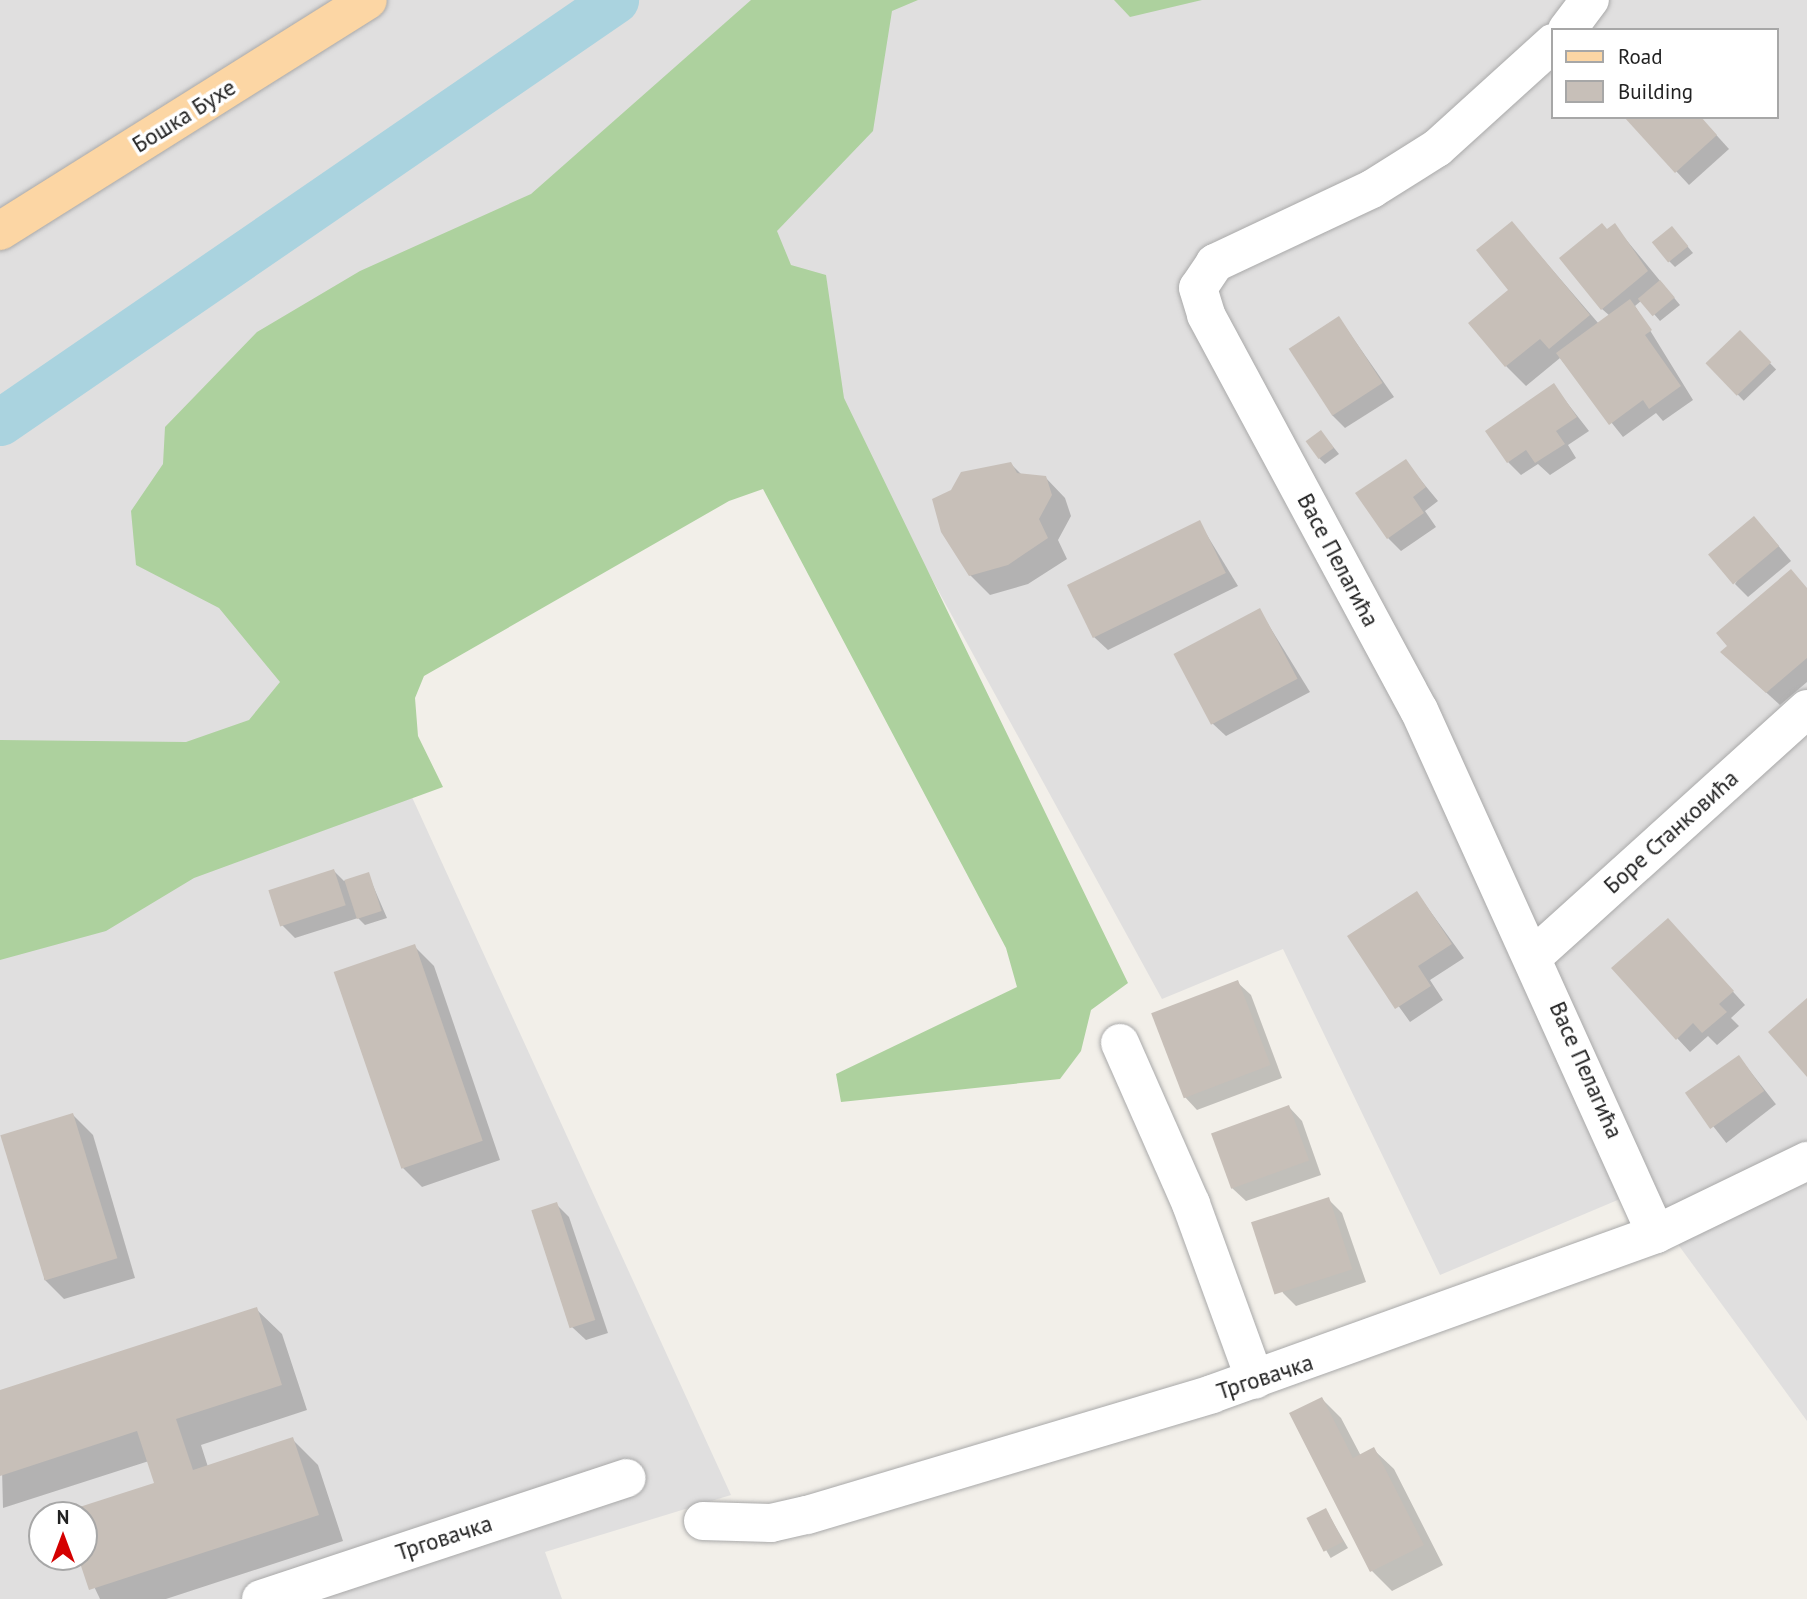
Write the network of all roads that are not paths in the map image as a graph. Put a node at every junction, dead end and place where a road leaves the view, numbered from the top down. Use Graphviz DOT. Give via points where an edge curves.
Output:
graph roads {
  1 [pos="368,0"];
  2 [pos="1590,0"];
  3 [pos="1569,28"];
  4 [pos="1552,44"];
  5 [pos="0,231"];
  6 [pos="1807,709"];
  7 [pos="1535,955"];
  8 [pos="1120,1043"];
  9 [pos="1807,1161"];
  10 [pos="1656,1234"];
  11 [pos="1255,1380"];
  12 [pos="627,1478"];
  13 [pos="703,1521"];
  14 [pos="261,1599"];
  1 -- 5 [label="main road, Бошка Бухе"];
  2 -- 3 [label="street"];
  4 -- 7 [label="street, Васе Пелагића" via="1437,148 1372,189 1214,262 1198,288 1206,315 1419,710"];
  6 -- 7 [label="street, Боре Станковића"];
  7 -- 10 [label="street, Васе Пелагића"];
  8 -- 11 [label="street" via="1191,1204"];
  9 -- 10 [label="street, Трговачка"];
  10 -- 11 [label="street, Трговачка"];
  11 -- 13 [label="street, Трговачка" via="807,1515 771,1523"];
  12 -- 14 [label="street, Трговачка"];
}
